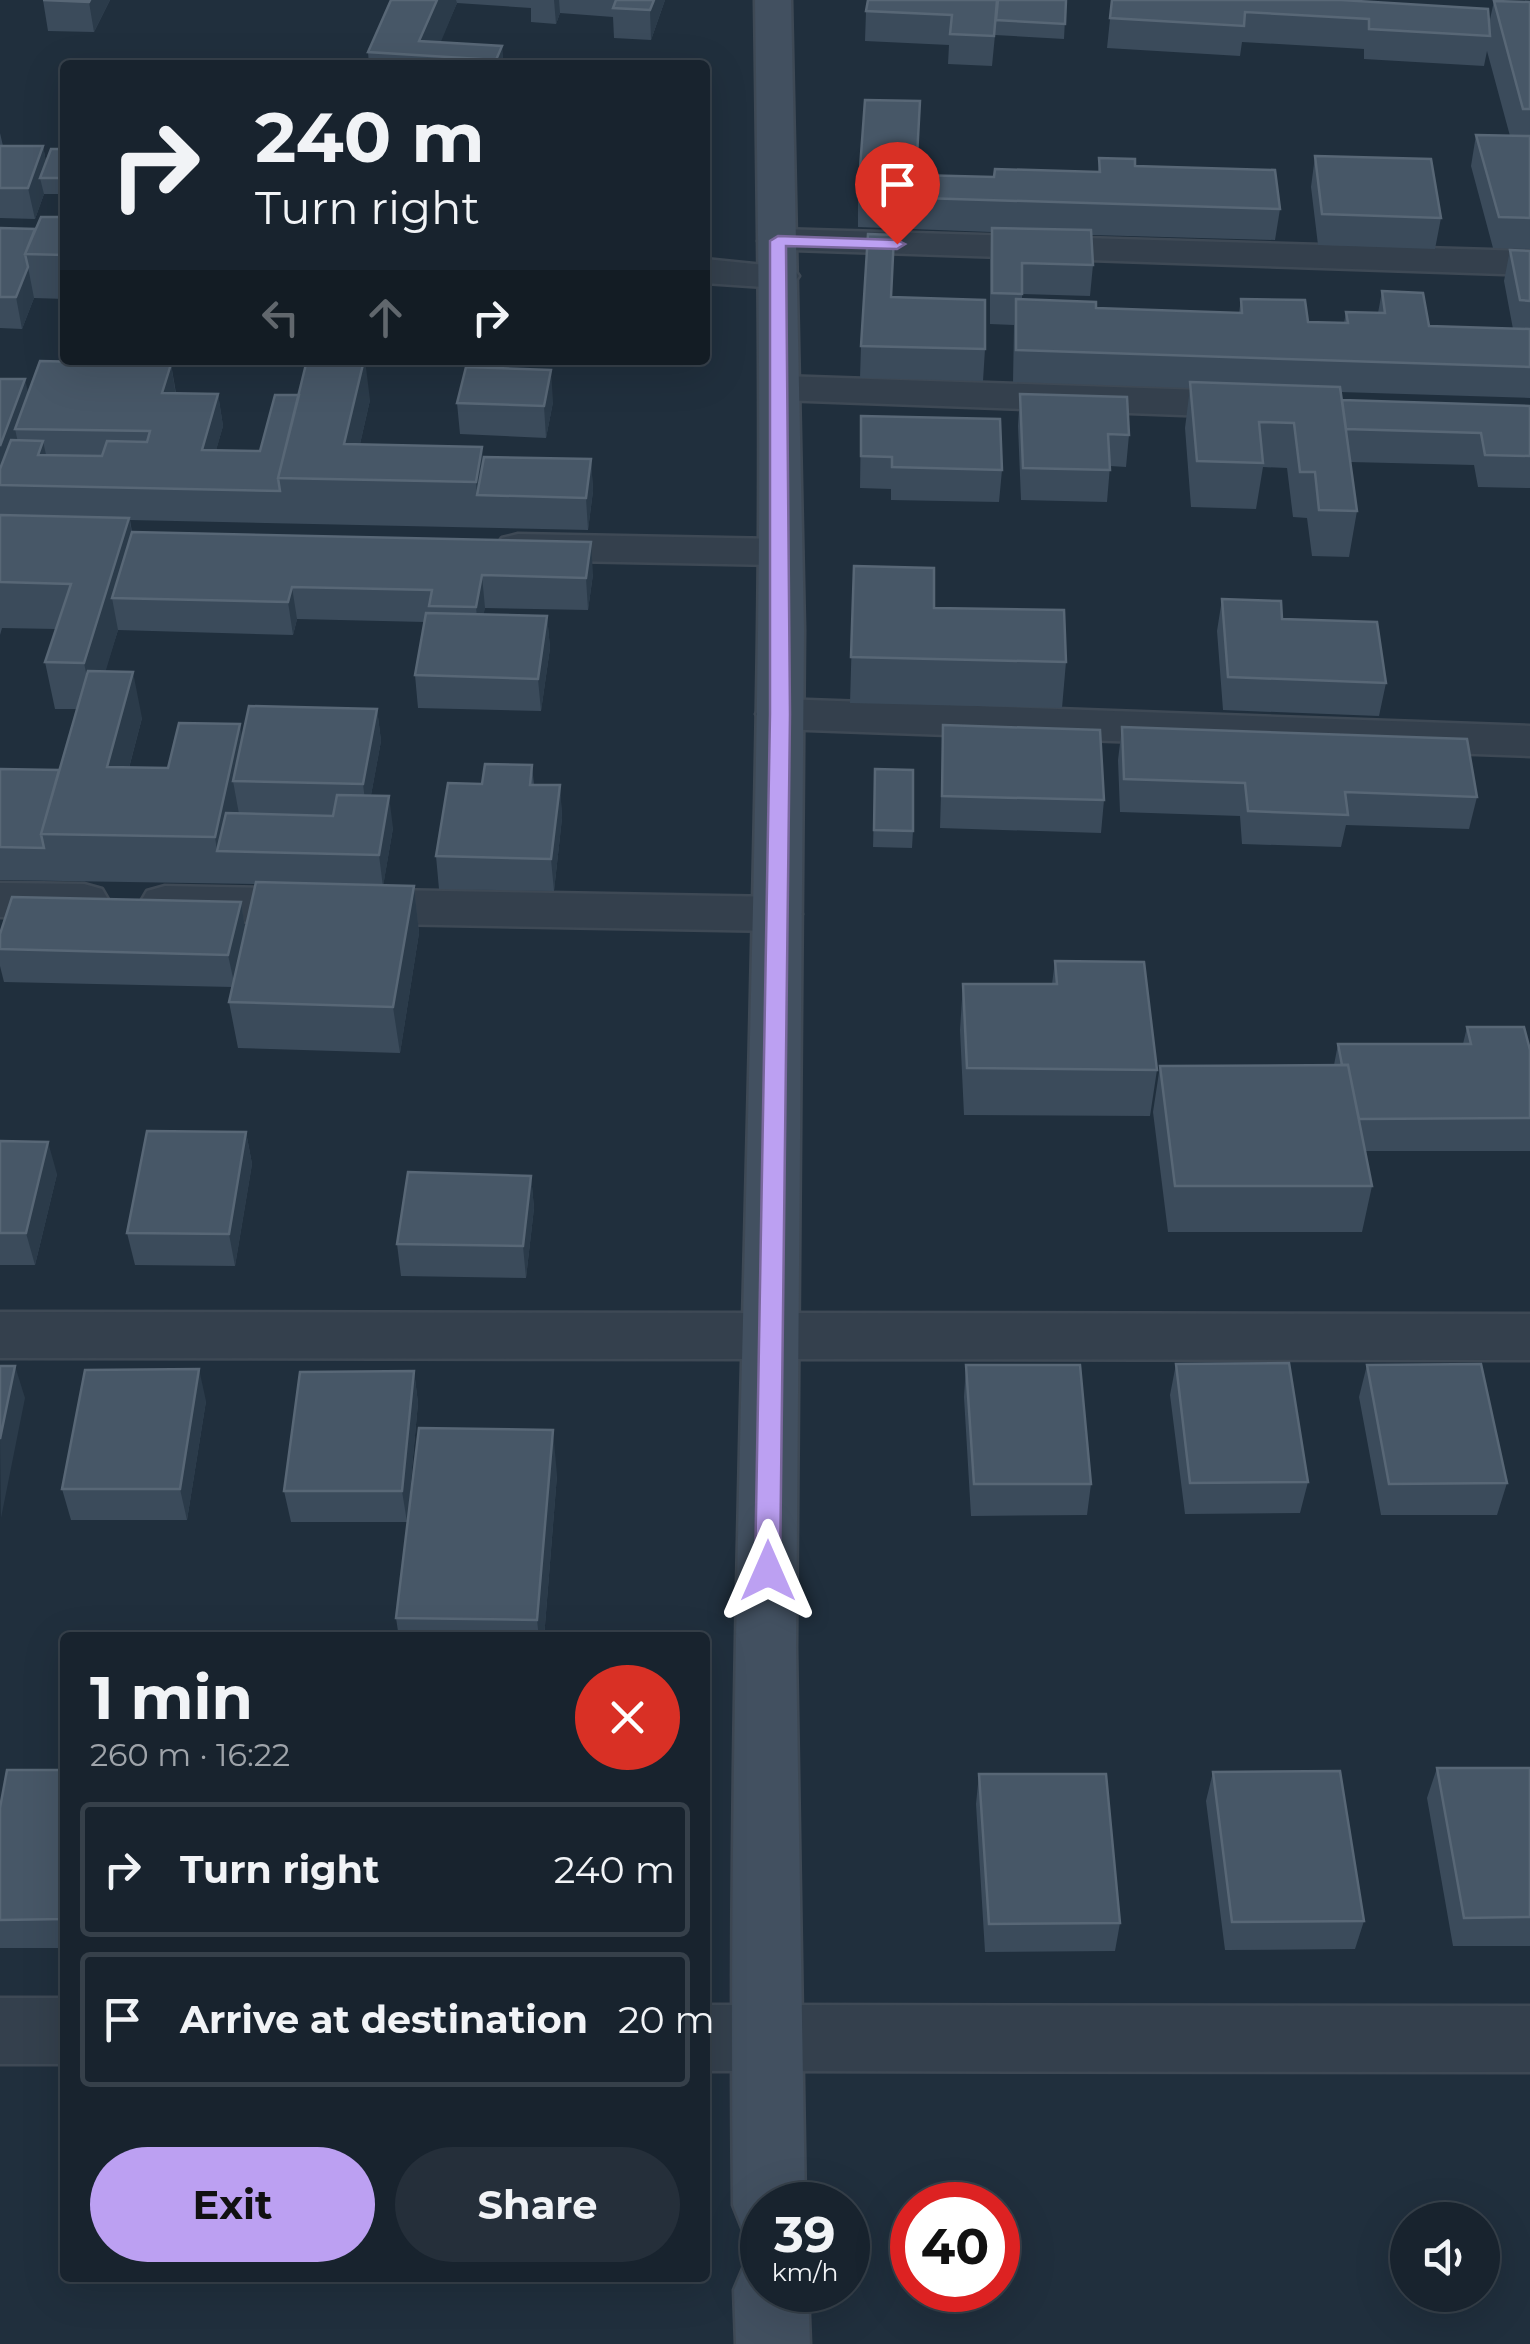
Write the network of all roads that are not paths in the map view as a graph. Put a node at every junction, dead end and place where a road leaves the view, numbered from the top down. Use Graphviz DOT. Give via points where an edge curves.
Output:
graph roads {
  1 [pos="772,0"];
  2 [pos="778,258"];
  3 [pos="1530,263"];
  4 [pos="710,270"];
  5 [pos="782,388"];
  6 [pos="1294,406"];
  7 [pos="468,546"];
  8 [pos="780,552"];
  9 [pos="780,714"];
  10 [pos="1530,741"];
  11 [pos="0,900"];
  12 [pos="777,914"];
  13 [pos="0,1335"];
  14 [pos="1530,1337"];
  15 [pos="769,1338"];
  16 [pos="0,2031"];
  17 [pos="60,2032"];
  18 [pos="735,2038"];
  19 [pos="1530,2039"];
  20 [pos="764,2182"];
  21 [pos="772,2312"];
  22 [pos="773,2344"];
  1 -- 2 [label="street"];
  2 -- 3 [label="street"];
  2 -- 4 [label="street"];
  2 -- 5 [label="street"];
  5 -- 6 [label="street"];
  5 -- 8 [label="street"];
  7 -- 8 [label="street"];
  8 -- 9 [label="street"];
  9 -- 10 [label="street"];
  9 -- 12 [label="street"];
  11 -- 12 [label="street"];
  12 -- 15 [label="street"];
  13 -- 15 [label="street"];
  14 -- 15 [label="street"];
  15 -- 18 [label="street"];
  16 -- 17 [label="street"];
  18 -- 19 [label="street"];
  18 -- 20 [label="street"];
  21 -- 22 [label="street"];
}
